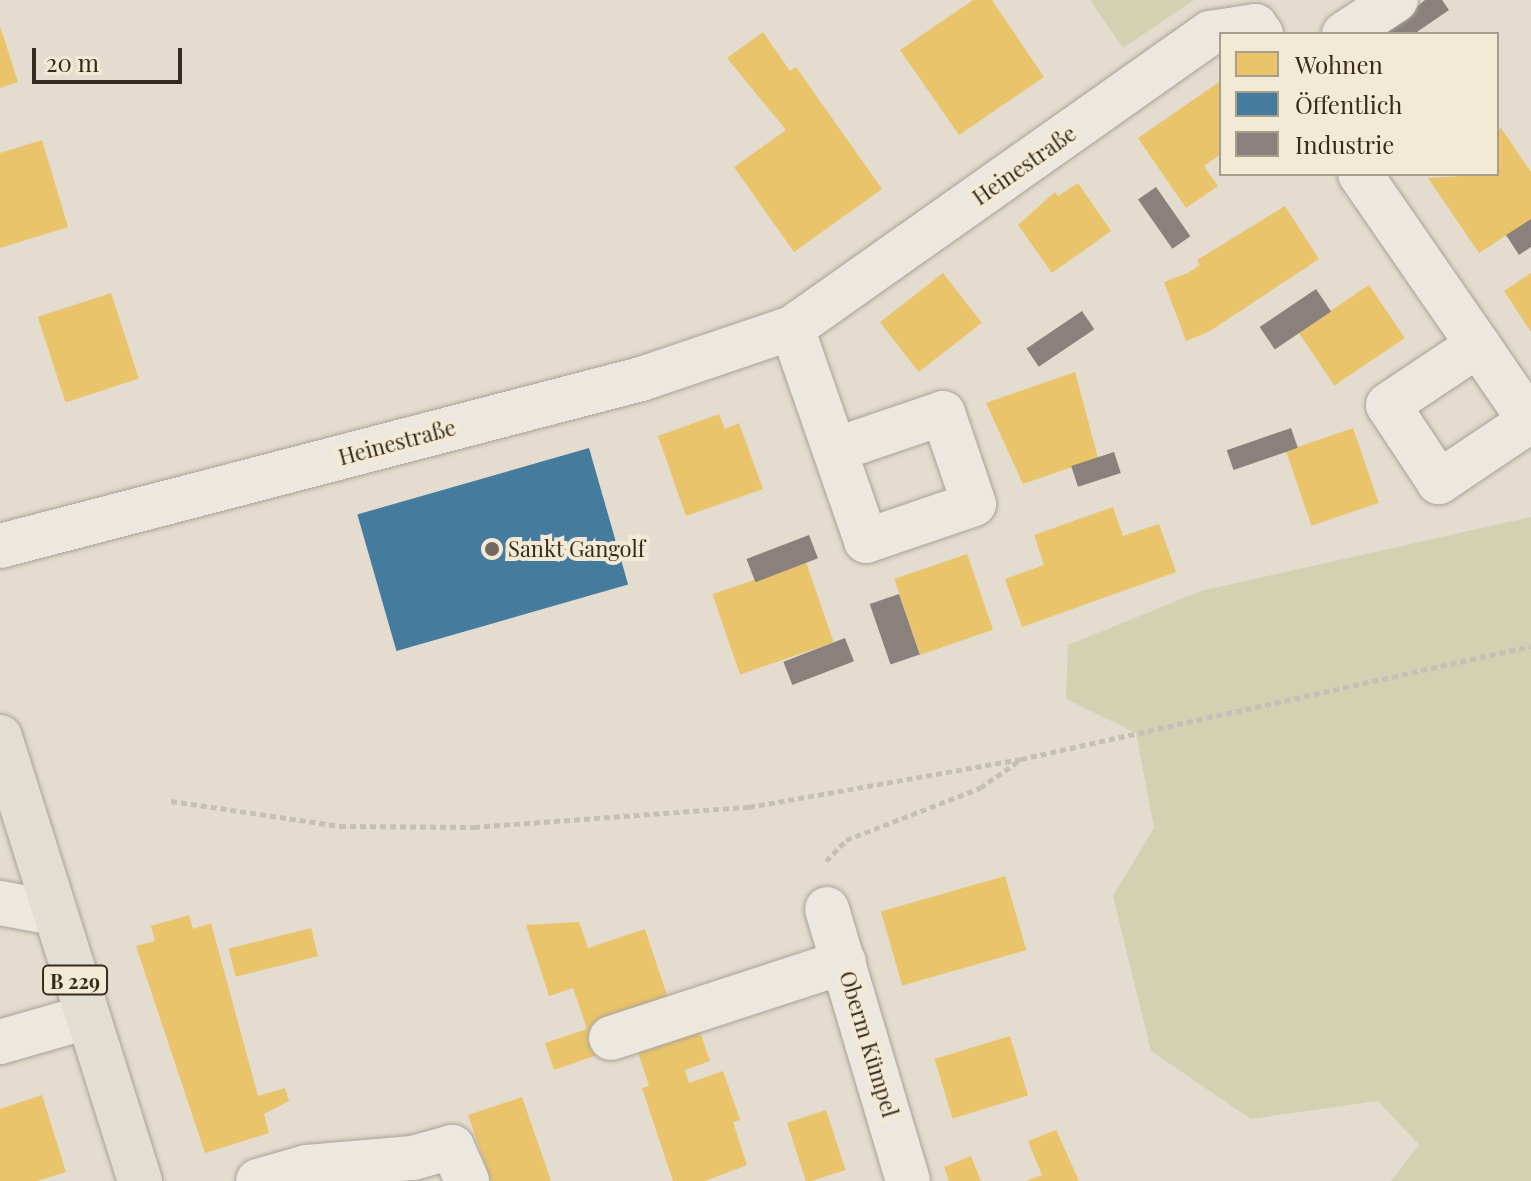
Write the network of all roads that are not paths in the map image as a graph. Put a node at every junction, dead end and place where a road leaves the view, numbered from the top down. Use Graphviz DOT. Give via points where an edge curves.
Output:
graph roads {
  1 [pos="1396,0"];
  2 [pos="1260,32"];
  3 [pos="1347,32"];
  4 [pos="1361,176"];
  5 [pos="792,328"];
  6 [pos="1478,345"];
  7 [pos="835,450"];
  8 [pos="0,546"];
  9 [pos="0,737"];
  10 [pos="0,903"];
  11 [pos="827,909"];
  12 [pos="54,913"];
  13 [pos="844,962"];
  14 [pos="87,1017"];
  15 [pos="611,1038"];
  16 [pos="0,1042"];
  17 [pos="140,1181"];
  18 [pos="258,1181"];
  19 [pos="467,1181"];
  20 [pos="908,1181"];
  1 -- 3 [label="street"];
  2 -- 5 [label="street, Heinestraße" via="1255,26 1210,33"];
  4 -- 6 [label="street"];
  5 -- 7 [label="street"];
  5 -- 8 [label="street, Heinestraße" via="641,379"];
  9 -- 12 [label="main road, B 229"];
  10 -- 12 [label="street"];
  11 -- 13 [label="street, Oberm Kümpel"];
  12 -- 14 [label="main road, B 229"];
  13 -- 15 [label="street"];
  13 -- 20 [label="street, Oberm Kümpel"];
  14 -- 16 [label="street"];
  14 -- 17 [label="main road, B 229"];
  18 -- 19 [label="street" via="307,1167 413,1158 452,1147"];
}
